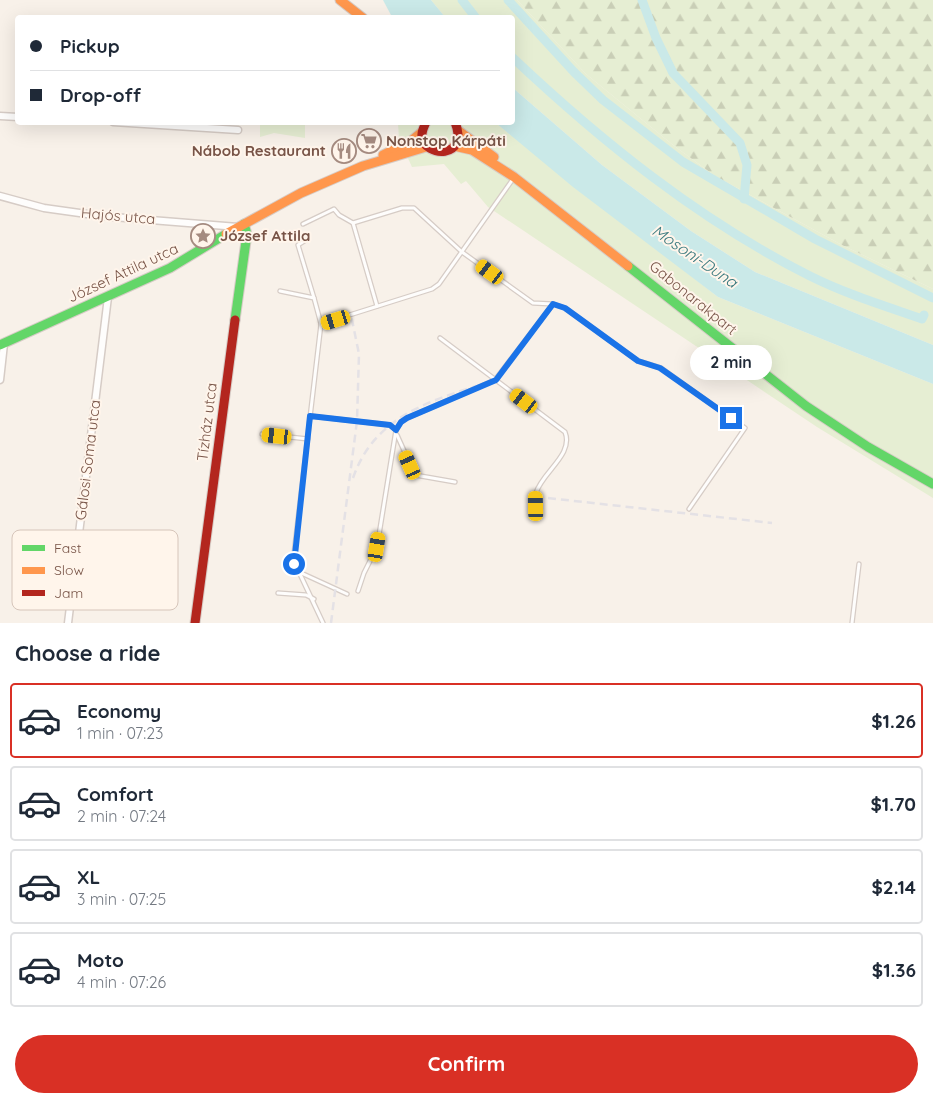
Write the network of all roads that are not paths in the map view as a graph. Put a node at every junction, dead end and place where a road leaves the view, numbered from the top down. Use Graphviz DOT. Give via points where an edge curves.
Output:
graph roads {
  1 [pos="340,0"];
  2 [pos="359,15"];
  3 [pos="0,116"];
  4 [pos="15,117"];
  5 [pos="160,125"];
  6 [pos="424,125"];
  7 [pos="457,127"];
  8 [pos="238,130"];
  9 [pos="454,146"];
  10 [pos="426,147"];
  11 [pos="363,166"];
  12 [pos="514,177"];
  13 [pos="0,196"];
  14 [pos="353,223"];
  15 [pos="303,224"];
  16 [pos="241,225"];
  17 [pos="306,240"];
  18 [pos="462,252"];
  19 [pos="280,291"];
  20 [pos="108,297"];
  21 [pos="314,298"];
  22 [pos="553,304"];
  23 [pos="377,306"];
  24 [pos="321,324"];
  25 [pos="440,338"];
  26 [pos="2,344"];
  27 [pos="0,380"];
  28 [pos="496,380"];
  29 [pos="310,416"];
  30 [pos="396,431"];
  31 [pos="262,434"];
  32 [pos="308,439"];
  33 [pos="455,482"];
  34 [pos="933,484"];
  35 [pos="689,508"];
  36 [pos="536,516"];
  37 [pos="79,530"];
  38 [pos="859,564"];
  39 [pos="299,572"];
  40 [pos="358,591"];
  41 [pos="278,593"];
  42 [pos="347,594"];
  43 [pos="314,599"];
  44 [pos="70,610"];
  45 [pos="68,623"];
  46 [pos="195,623"];
  47 [pos="323,623"];
  48 [pos="852,623"];
  1 -- 2 [label="street"];
  3 -- 4 [label="street"];
  5 -- 8 [label="street"];
  6 -- 10 [label="street"];
  6 -- 11 [label="street, József Attila utca" via="411,141"];
  7 -- 9 [label="street" via="459,138"];
  7 -- 12 [label="street"];
  9 -- 10 [label="street" via="442,153"];
  9 -- 12 [label="street" via="472,150"];
  10 -- 11 [label="street, József Attila utca"];
  11 -- 16 [label="street, József Attila utca" via="301,193"];
  12 -- 18 [label="lane"];
  12 -- 34 [label="street, Gabonarakpart" via="806,406"];
  13 -- 16 [label="street, Hajós utca" via="44,208 101,216"];
  14 -- 15 [label="lane" via="334,209"];
  14 -- 18 [label="lane" via="402,208 414,208"];
  14 -- 23 [label="lane"];
  16 -- 20 [label="street, József Attila utca" via="170,268"];
  16 -- 46 [label="street, Tízház utca" via="247,234"];
  17 -- 21 [label="lane" via="298,245"];
  18 -- 22 [label="lane" via="533,303"];
  18 -- 23 [label="lane" via="432,289"];
  19 -- 21 [label="lane"];
  20 -- 26 [label="street, József Attila utca"];
  20 -- 37 [label="street, Gálosi Soma utca"];
  21 -- 24 [label="lane"];
  22 -- 28 [label="lane"];
  22 -- 35 [label="lane" via="565,308 638,361 660,368 745,428"];
  23 -- 24 [label="lane"];
  24 -- 29 [label="lane"];
  25 -- 28 [label="lane"];
  26 -- 27 [label="street"];
  28 -- 30 [label="lane" via="407,418"];
  28 -- 36 [label="lane" via="565,432 568,440 536,491"];
  29 -- 30 [label="lane" via="390,425"];
  29 -- 32 [label="lane"];
  30 -- 33 [label="lane" via="415,474"];
  30 -- 40 [label="lane" via="377,547"];
  31 -- 32 [label="lane"];
  32 -- 39 [label="lane" via="293,560"];
  38 -- 48 [label="lane"];
  39 -- 42 [label="lane"];
  39 -- 43 [label="lane"];
  41 -- 43 [label="lane" via="306,595"];
  43 -- 47 [label="lane"];
  44 -- 45 [label="street, Gálosi Soma utca"];
}
